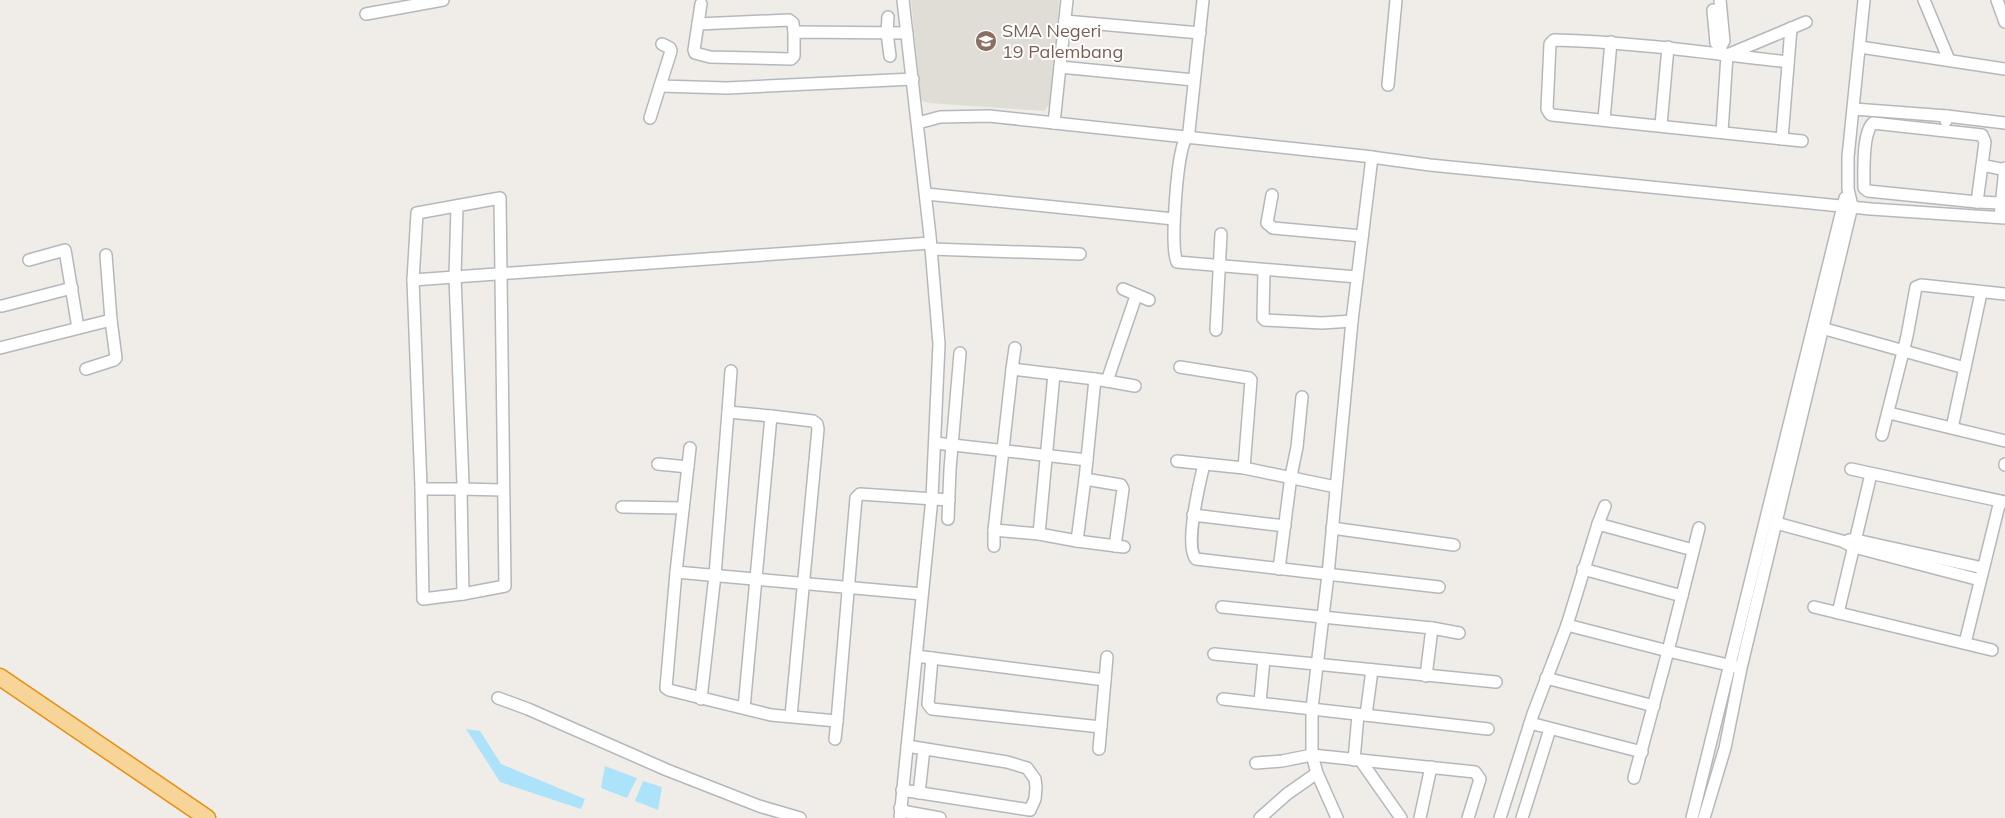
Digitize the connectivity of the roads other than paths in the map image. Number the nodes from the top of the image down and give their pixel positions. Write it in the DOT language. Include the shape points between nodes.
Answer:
graph roads {
  1 [pos="443,0"];
  2 [pos="903,0"];
  3 [pos="1067,0"];
  4 [pos="1203,0"];
  5 [pos="1396,0"];
  6 [pos="1712,0"];
  7 [pos="1720,0"];
  8 [pos="1864,0"];
  9 [pos="1924,0"];
  10 [pos="1996,0"];
  11 [pos="425,2"];
  12 [pos="701,4"];
  13 [pos="366,14"];
  14 [pos="888,17"];
  15 [pos="1065,21"];
  16 [pos="1806,22"];
  17 [pos="2005,22"];
  18 [pos="698,24"];
  19 [pos="1791,28"];
  20 [pos="794,32"];
  21 [pos="887,33"];
  22 [pos="907,33"];
  23 [pos="1200,33"];
  24 [pos="1611,42"];
  25 [pos="662,44"];
  26 [pos="1668,47"];
  27 [pos="1860,48"];
  28 [pos="1723,52"];
  29 [pos="890,56"];
  30 [pos="1949,60"];
  31 [pos="1788,62"];
  32 [pos="1060,67"];
  33 [pos="2005,69"];
  34 [pos="913,79"];
  35 [pos="1194,80"];
  36 [pos="1388,85"];
  37 [pos="660,86"];
  38 [pos="1854,109"];
  39 [pos="1947,116"];
  40 [pos="650,118"];
  41 [pos="1604,120"];
  42 [pos="918,123"];
  43 [pos="1054,123"];
  44 [pos="2005,124"];
  45 [pos="1661,126"];
  46 [pos="1945,131"];
  47 [pos="1722,132"];
  48 [pos="1186,138"];
  49 [pos="1782,139"];
  50 [pos="1802,141"];
  51 [pos="1848,156"];
  52 [pos="1372,157"];
  53 [pos="1864,158"];
  54 [pos="1982,165"];
  55 [pos="2005,169"];
  56 [pos="926,194"];
  57 [pos="1272,195"];
  58 [pos="1977,202"];
  59 [pos="2001,203"];
  60 [pos="457,206"];
  61 [pos="1847,206"];
  62 [pos="2003,218"];
  63 [pos="1174,219"];
  64 [pos="1221,234"];
  65 [pos="1362,236"];
  66 [pos="931,246"];
  67 [pos="1080,254"];
  68 [pos="106,255"];
  69 [pos="29,260"];
  70 [pos="1220,266"];
  71 [pos="1264,270"];
  72 [pos="500,274"];
  73 [pos="455,277"];
  74 [pos="1357,277"];
  75 [pos="413,280"];
  76 [pos="72,288"];
  77 [pos="1123,288"];
  78 [pos="1981,293"];
  79 [pos="2005,294"];
  80 [pos="1136,296"];
  81 [pos="1149,300"];
  82 [pos="2,306"];
  83 [pos="111,320"];
  84 [pos="1352,321"];
  85 [pos="78,328"];
  86 [pos="1818,328"];
  87 [pos="1216,330"];
  88 [pos="0,348"];
  89 [pos="1015,348"];
  90 [pos="1903,351"];
  91 [pos="960,353"];
  92 [pos="1180,368"];
  93 [pos="1965,368"];
  94 [pos="86,369"];
  95 [pos="1012,369"];
  96 [pos="731,371"];
  97 [pos="1054,374"];
  98 [pos="1101,380"];
  99 [pos="1135,386"];
  100 [pos="1302,397"];
  101 [pos="728,412"];
  102 [pos="1889,413"];
  103 [pos="771,416"];
  104 [pos="1952,428"];
  105 [pos="1882,435"];
  106 [pos="2005,442"];
  107 [pos="935,443"];
  108 [pos="954,445"];
  109 [pos="690,448"];
  110 [pos="1002,450"];
  111 [pos="1046,455"];
  112 [pos="1088,460"];
  113 [pos="1177,461"];
  114 [pos="658,464"];
  115 [pos="1204,464"];
  116 [pos="688,467"];
  117 [pos="934,468"];
  118 [pos="1244,468"];
  119 [pos="1851,469"];
  120 [pos="950,470"];
  121 [pos="1871,474"];
  122 [pos="1290,476"];
  123 [pos="1085,479"];
  124 [pos="1336,487"];
  125 [pos="422,488"];
  126 [pos="461,489"];
  127 [pos="503,490"];
  128 [pos="932,498"];
  129 [pos="949,500"];
  130 [pos="2002,502"];
  131 [pos="1605,506"];
  132 [pos="622,507"];
  133 [pos="683,508"];
  134 [pos="1193,515"];
  135 [pos="948,519"];
  136 [pos="1776,523"];
  137 [pos="1598,524"];
  138 [pos="1284,526"];
  139 [pos="1332,528"];
  140 [pos="1699,528"];
  141 [pos="994,530"];
  142 [pos="1039,534"];
  143 [pos="1077,541"];
  144 [pos="1855,544"];
  145 [pos="1454,545"];
  146 [pos="994,546"];
  147 [pos="1693,550"];
  148 [pos="1953,568"];
  149 [pos="1983,568"];
  150 [pos="1279,569"];
  151 [pos="1583,569"];
  152 [pos="676,572"];
  153 [pos="715,575"];
  154 [pos="1328,575"];
  155 [pos="756,579"];
  156 [pos="1980,580"];
  157 [pos="803,583"];
  158 [pos="848,587"];
  159 [pos="1439,587"];
  160 [pos="463,594"];
  161 [pos="922,594"];
  162 [pos="1682,596"];
  163 [pos="1222,607"];
  164 [pos="1814,607"];
  165 [pos="1838,613"];
  166 [pos="1323,617"];
  167 [pos="1567,625"];
  168 [pos="1432,628"];
  169 [pos="1459,633"];
  170 [pos="1965,643"];
  171 [pos="1992,650"];
  172 [pos="1668,651"];
  173 [pos="1214,654"];
  174 [pos="916,656"];
  175 [pos="932,658"];
  176 [pos="1107,658"];
  177 [pos="1264,660"];
  178 [pos="1317,665"];
  179 [pos="1736,667"];
  180 [pos="1372,670"];
  181 [pos="1426,676"];
  182 [pos="0,677"];
  183 [pos="1546,678"];
  184 [pos="1105,680"];
  185 [pos="1496,682"];
  186 [pos="498,698"];
  187 [pos="701,699"];
  188 [pos="1223,699"];
  189 [pos="1260,702"];
  190 [pos="1654,706"];
  191 [pos="744,708"];
  192 [pos="1312,708"];
  193 [pos="1362,715"];
  194 [pos="791,716"];
  195 [pos="837,721"];
  196 [pos="1530,723"];
  197 [pos="1101,727"];
  198 [pos="1488,729"];
  199 [pos="1550,729"];
  200 [pos="835,739"];
  201 [pos="1523,744"];
  202 [pos="907,746"];
  203 [pos="924,749"];
  204 [pos="1099,749"];
  205 [pos="1543,750"];
  206 [pos="1642,752"];
  207 [pos="1312,755"];
  208 [pos="1357,760"];
  209 [pos="1256,763"];
  210 [pos="1431,767"];
  211 [pos="1317,773"];
  212 [pos="1634,778"];
  213 [pos="902,790"];
  214 [pos="919,793"];
  215 [pos="900,813"];
  216 [pos="1334,817"];
  217 [pos="207,818"];
  218 [pos="800,818"];
  219 [pos="940,818"];
  220 [pos="1260,818"];
  221 [pos="1401,818"];
  222 [pos="1420,818"];
  223 [pos="1468,818"];
  224 [pos="1500,818"];
  225 [pos="1522,818"];
  226 [pos="1692,818"];
  227 [pos="1704,818"];
  1 -- 11 [label="street"];
  2 -- 22 [label="street"];
  3 -- 15 [label="street"];
  4 -- 23 [label="street"];
  5 -- 36 [label="street"];
  6 -- 28 [label="street" via="1716,43"];
  7 -- 28 [label="street"];
  8 -- 27 [label="street"];
  9 -- 30 [label="street"];
  10 -- 17 [label="street"];
  11 -- 13 [label="street"];
  12 -- 18 [label="street"];
  14 -- 21 [label="street"];
  15 -- 23 [label="street"];
  15 -- 32 [label="street"];
  16 -- 19 [label="street"];
  18 -- 20 [label="street" via="789,20 793,23"];
  18 -- 20 [label="street" via="694,52 710,57 791,59 794,56"];
  19 -- 28 [label="street"];
  19 -- 31 [label="street"];
  20 -- 21 [label="street"];
  21 -- 22 [label="street"];
  21 -- 29 [label="street"];
  22 -- 34 [label="street"];
  23 -- 35 [label="street"];
  24 -- 26 [label="street"];
  24 -- 41 [label="street"];
  24 -- 41 [label="street" via="1554,40 1550,44 1547,109 1550,114"];
  25 -- 37 [label="street" via="671,51"];
  26 -- 28 [label="street"];
  26 -- 45 [label="street"];
  27 -- 30 [label="street"];
  27 -- 38 [label="street"];
  28 -- 31 [label="street"];
  28 -- 47 [label="street"];
  30 -- 33 [label="street"];
  31 -- 49 [label="street"];
  32 -- 35 [label="street"];
  32 -- 43 [label="street"];
  34 -- 37 [label="street" via="727,88"];
  34 -- 42 [label="street"];
  35 -- 48 [label="street"];
  37 -- 40 [label="street"];
  38 -- 39 [label="street"];
  38 -- 51 [label="street"];
  39 -- 44 [label="street"];
  39 -- 46 [label="street"];
  41 -- 45 [label="street"];
  42 -- 43 [label="street" via="940,117 963,116"];
  42 -- 56 [label="street"];
  43 -- 48 [label="street"];
  45 -- 47 [label="street"];
  46 -- 53 [label="street" via="1873,123 1869,127"];
  46 -- 54 [label="street" via="1982,135 1985,142"];
  47 -- 49 [label="street"];
  48 -- 52 [label="street"];
  48 -- 63 [label="street"];
  49 -- 50 [label="street"];
  51 -- 53 [label="street"];
  51 -- 61 [label="street"];
  52 -- 61 [label="street"];
  52 -- 65 [label="street"];
  53 -- 58 [label="street" via="1864,188 1868,192"];
  54 -- 55 [label="street"];
  54 -- 58 [label="street"];
  55 -- 59 [label="street"];
  56 -- 63 [label="street"];
  56 -- 66 [label="street"];
  57 -- 65 [label="street" via="1268,223 1274,228"];
  58 -- 59 [label="street"];
  59 -- 62 [label="street"];
  60 -- 72 [label="street" via="500,198"];
  60 -- 73 [label="street"];
  60 -- 75 [label="street" via="417,213"];
  61 -- 62 [label="street"];
  61 -- 86 [label="street"];
  63 -- 70 [label="street" via="1177,262"];
  64 -- 70 [label="street"];
  65 -- 74 [label="street"];
  66 -- 67 [label="street"];
  66 -- 72 [label="street"];
  66 -- 107 [label="street" via="939,344"];
  68 -- 83 [label="street"];
  69 -- 76 [label="street" via="65,250"];
  70 -- 71 [label="street"];
  70 -- 87 [label="street"];
  71 -- 74 [label="street"];
  71 -- 84 [label="street" via="1264,320"];
  72 -- 73 [label="street"];
  72 -- 127 [label="street"];
  73 -- 75 [label="street"];
  73 -- 126 [label="street"];
  74 -- 84 [label="street"];
  75 -- 125 [label="street"];
  76 -- 82 [label="street"];
  76 -- 85 [label="street"];
  77 -- 80 [label="street"];
  78 -- 79 [label="street"];
  78 -- 90 [label="street" via="1918,285"];
  78 -- 93 [label="street"];
  80 -- 81 [label="street"];
  80 -- 98 [label="street"];
  83 -- 85 [label="street"];
  83 -- 94 [label="street" via="116,358"];
  84 -- 124 [label="street"];
  85 -- 88 [label="street"];
  86 -- 90 [label="street"];
  86 -- 136 [label="street"];
  86 -- 179 [label="street"];
  89 -- 95 [label="street"];
  90 -- 93 [label="street"];
  90 -- 102 [label="street"];
  91 -- 108 [label="street"];
  92 -- 118 [label="street" via="1251,380"];
  93 -- 104 [label="street"];
  95 -- 97 [label="street"];
  95 -- 110 [label="street"];
  96 -- 101 [label="street"];
  97 -- 98 [label="street"];
  97 -- 111 [label="street"];
  98 -- 99 [label="street"];
  98 -- 112 [label="street"];
  100 -- 122 [label="street" via="1297,447"];
  101 -- 103 [label="street"];
  101 -- 153 [label="street"];
  102 -- 104 [label="street"];
  102 -- 105 [label="street"];
  103 -- 155 [label="street"];
  103 -- 157 [label="street" via="813,421 818,429"];
  104 -- 106 [label="street"];
  107 -- 108 [label="street"];
  107 -- 117 [label="street"];
  108 -- 110 [label="street"];
  108 -- 120 [label="street"];
  109 -- 116 [label="street"];
  110 -- 111 [label="street"];
  110 -- 141 [label="street"];
  111 -- 112 [label="street"];
  111 -- 142 [label="street"];
  112 -- 123 [label="street"];
  113 -- 115 [label="street"];
  114 -- 116 [label="street"];
  115 -- 118 [label="street"];
  115 -- 134 [label="street"];
  116 -- 133 [label="street"];
  117 -- 120 [label="street"];
  117 -- 128 [label="street"];
  118 -- 122 [label="street"];
  119 -- 121 [label="street"];
  120 -- 129 [label="street"];
  121 -- 130 [label="street"];
  121 -- 144 [label="street"];
  122 -- 124 [label="street"];
  122 -- 138 [label="street"];
  123 -- 143 [label="street"];
  123 -- 143 [label="street" via="1121,485 1120,547"];
  124 -- 139 [label="street"];
  125 -- 126 [label="street"];
  125 -- 160 [label="street" via="423,599"];
  126 -- 127 [label="street"];
  126 -- 160 [label="street"];
  127 -- 160 [label="street" via="505,586"];
  128 -- 129 [label="street"];
  128 -- 158 [label="street" via="857,495"];
  128 -- 161 [label="street"];
  129 -- 135 [label="street"];
  130 -- 149 [label="street"];
  131 -- 137 [label="street"];
  132 -- 133 [label="street"];
  133 -- 152 [label="street"];
  134 -- 138 [label="street"];
  134 -- 150 [label="street" via="1192,554 1196,559"];
  136 -- 144 [label="street"];
  136 -- 179 [label="street"];
  137 -- 147 [label="street"];
  137 -- 151 [label="street"];
  138 -- 150 [label="street"];
  139 -- 145 [label="street"];
  139 -- 154 [label="street"];
  140 -- 147 [label="street"];
  141 -- 142 [label="street"];
  141 -- 146 [label="street"];
  142 -- 143 [label="street"];
  144 -- 148 [label="street"];
  144 -- 165 [label="street"];
  147 -- 162 [label="street"];
  148 -- 149 [label="street"];
  148 -- 156 [label="street"];
  149 -- 156 [label="street"];
  150 -- 154 [label="street"];
  151 -- 162 [label="street"];
  151 -- 167 [label="street"];
  152 -- 153 [label="street"];
  152 -- 187 [label="street" via="666,688"];
  153 -- 155 [label="street"];
  153 -- 187 [label="street"];
  154 -- 159 [label="street"];
  154 -- 166 [label="street"];
  155 -- 157 [label="street"];
  155 -- 191 [label="street"];
  156 -- 170 [label="street"];
  157 -- 158 [label="street"];
  157 -- 194 [label="street"];
  158 -- 161 [label="street"];
  158 -- 195 [label="street"];
  161 -- 174 [label="street"];
  162 -- 172 [label="street"];
  163 -- 166 [label="street"];
  164 -- 165 [label="street"];
  165 -- 170 [label="street"];
  166 -- 168 [label="street"];
  166 -- 178 [label="street"];
  167 -- 172 [label="street"];
  167 -- 183 [label="street"];
  168 -- 169 [label="street"];
  168 -- 181 [label="street"];
  170 -- 171 [label="street"];
  172 -- 179 [label="street"];
  172 -- 190 [label="street"];
  173 -- 177 [label="street"];
  174 -- 175 [label="street"];
  174 -- 202 [label="street"];
  175 -- 184 [label="street"];
  175 -- 197 [label="street" via="928,704 932,709"];
  176 -- 184 [label="street"];
  177 -- 178 [label="street"];
  177 -- 189 [label="street"];
  178 -- 180 [label="street"];
  178 -- 192 [label="street"];
  179 -- 226 [label="street"];
  179 -- 227 [label="street" via="1725,748"];
  180 -- 181 [label="street"];
  180 -- 193 [label="street"];
  181 -- 185 [label="street"];
  182 -- 217 [label="highway"];
  183 -- 190 [label="street"];
  183 -- 196 [label="street"];
  184 -- 197 [label="street"];
  186 -- 218 [label="street" via="668,770 759,806"];
  187 -- 191 [label="street"];
  188 -- 189 [label="street"];
  189 -- 192 [label="street"];
  190 -- 206 [label="street"];
  191 -- 194 [label="street"];
  192 -- 193 [label="street"];
  192 -- 207 [label="street"];
  193 -- 198 [label="street"];
  193 -- 208 [label="street"];
  194 -- 195 [label="street"];
  195 -- 200 [label="street"];
  196 -- 199 [label="street"];
  196 -- 201 [label="street"];
  197 -- 204 [label="street"];
  199 -- 205 [label="street"];
  199 -- 206 [label="street"];
  201 -- 205 [label="street"];
  201 -- 224 [label="street"];
  202 -- 203 [label="street"];
  202 -- 213 [label="street"];
  203 -- 214 [label="street"];
  203 -- 214 [label="street" via="1026,768 1035,779 1035,799 1030,810"];
  205 -- 225 [label="street"];
  206 -- 212 [label="street"];
  207 -- 208 [label="street"];
  207 -- 209 [label="street"];
  207 -- 211 [label="street"];
  208 -- 210 [label="street"];
  208 -- 221 [label="street"];
  210 -- 222 [label="street"];
  210 -- 223 [label="street" via="1478,775 1480,779"];
  211 -- 216 [label="street"];
  211 -- 220 [label="street"];
  213 -- 214 [label="street"];
  213 -- 215 [label="street"];
  215 -- 219 [label="street"];
}
